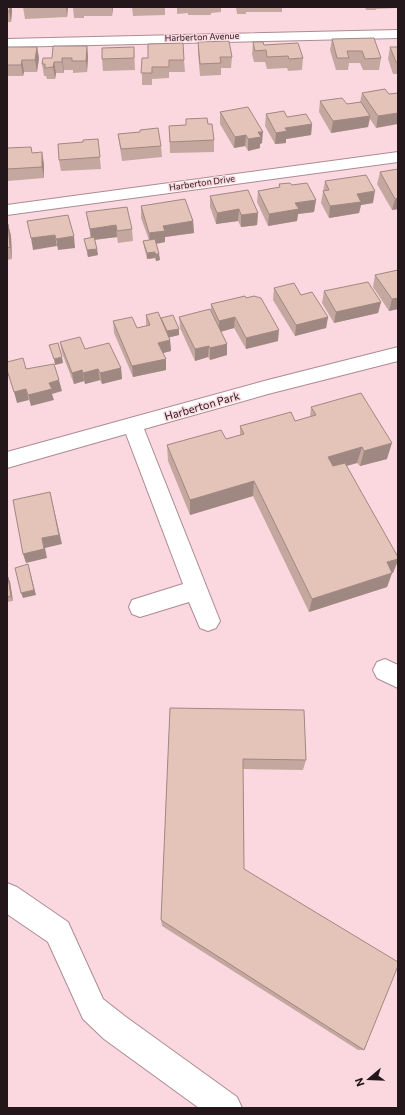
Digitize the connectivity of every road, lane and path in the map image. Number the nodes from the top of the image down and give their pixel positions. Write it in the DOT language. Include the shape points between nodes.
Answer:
graph roads {
  1 [pos="398,34"];
  2 [pos="7,43"];
  3 [pos="398,157"];
  4 [pos="7,210"];
  5 [pos="398,354"];
  6 [pos="132,426"];
  7 [pos="7,460"];
  8 [pos="197,590"];
  9 [pos="140,607"];
  10 [pos="208,621"];
  11 [pos="7,897"];
  12 [pos="226,1108"];
  1 -- 2 [label="street, Harberton Avenue"];
  3 -- 4 [label="street, Harberton Drive"];
  5 -- 6 [label="street, Harberton Park" via="268,387"];
  6 -- 7 [label="street, Harberton Park"];
  6 -- 8 [label="street"];
  8 -- 9 [label="street"];
  8 -- 10 [label="street"];
  11 -- 12 [label="street" via="58,932 93,1009 115,1028"];
}
